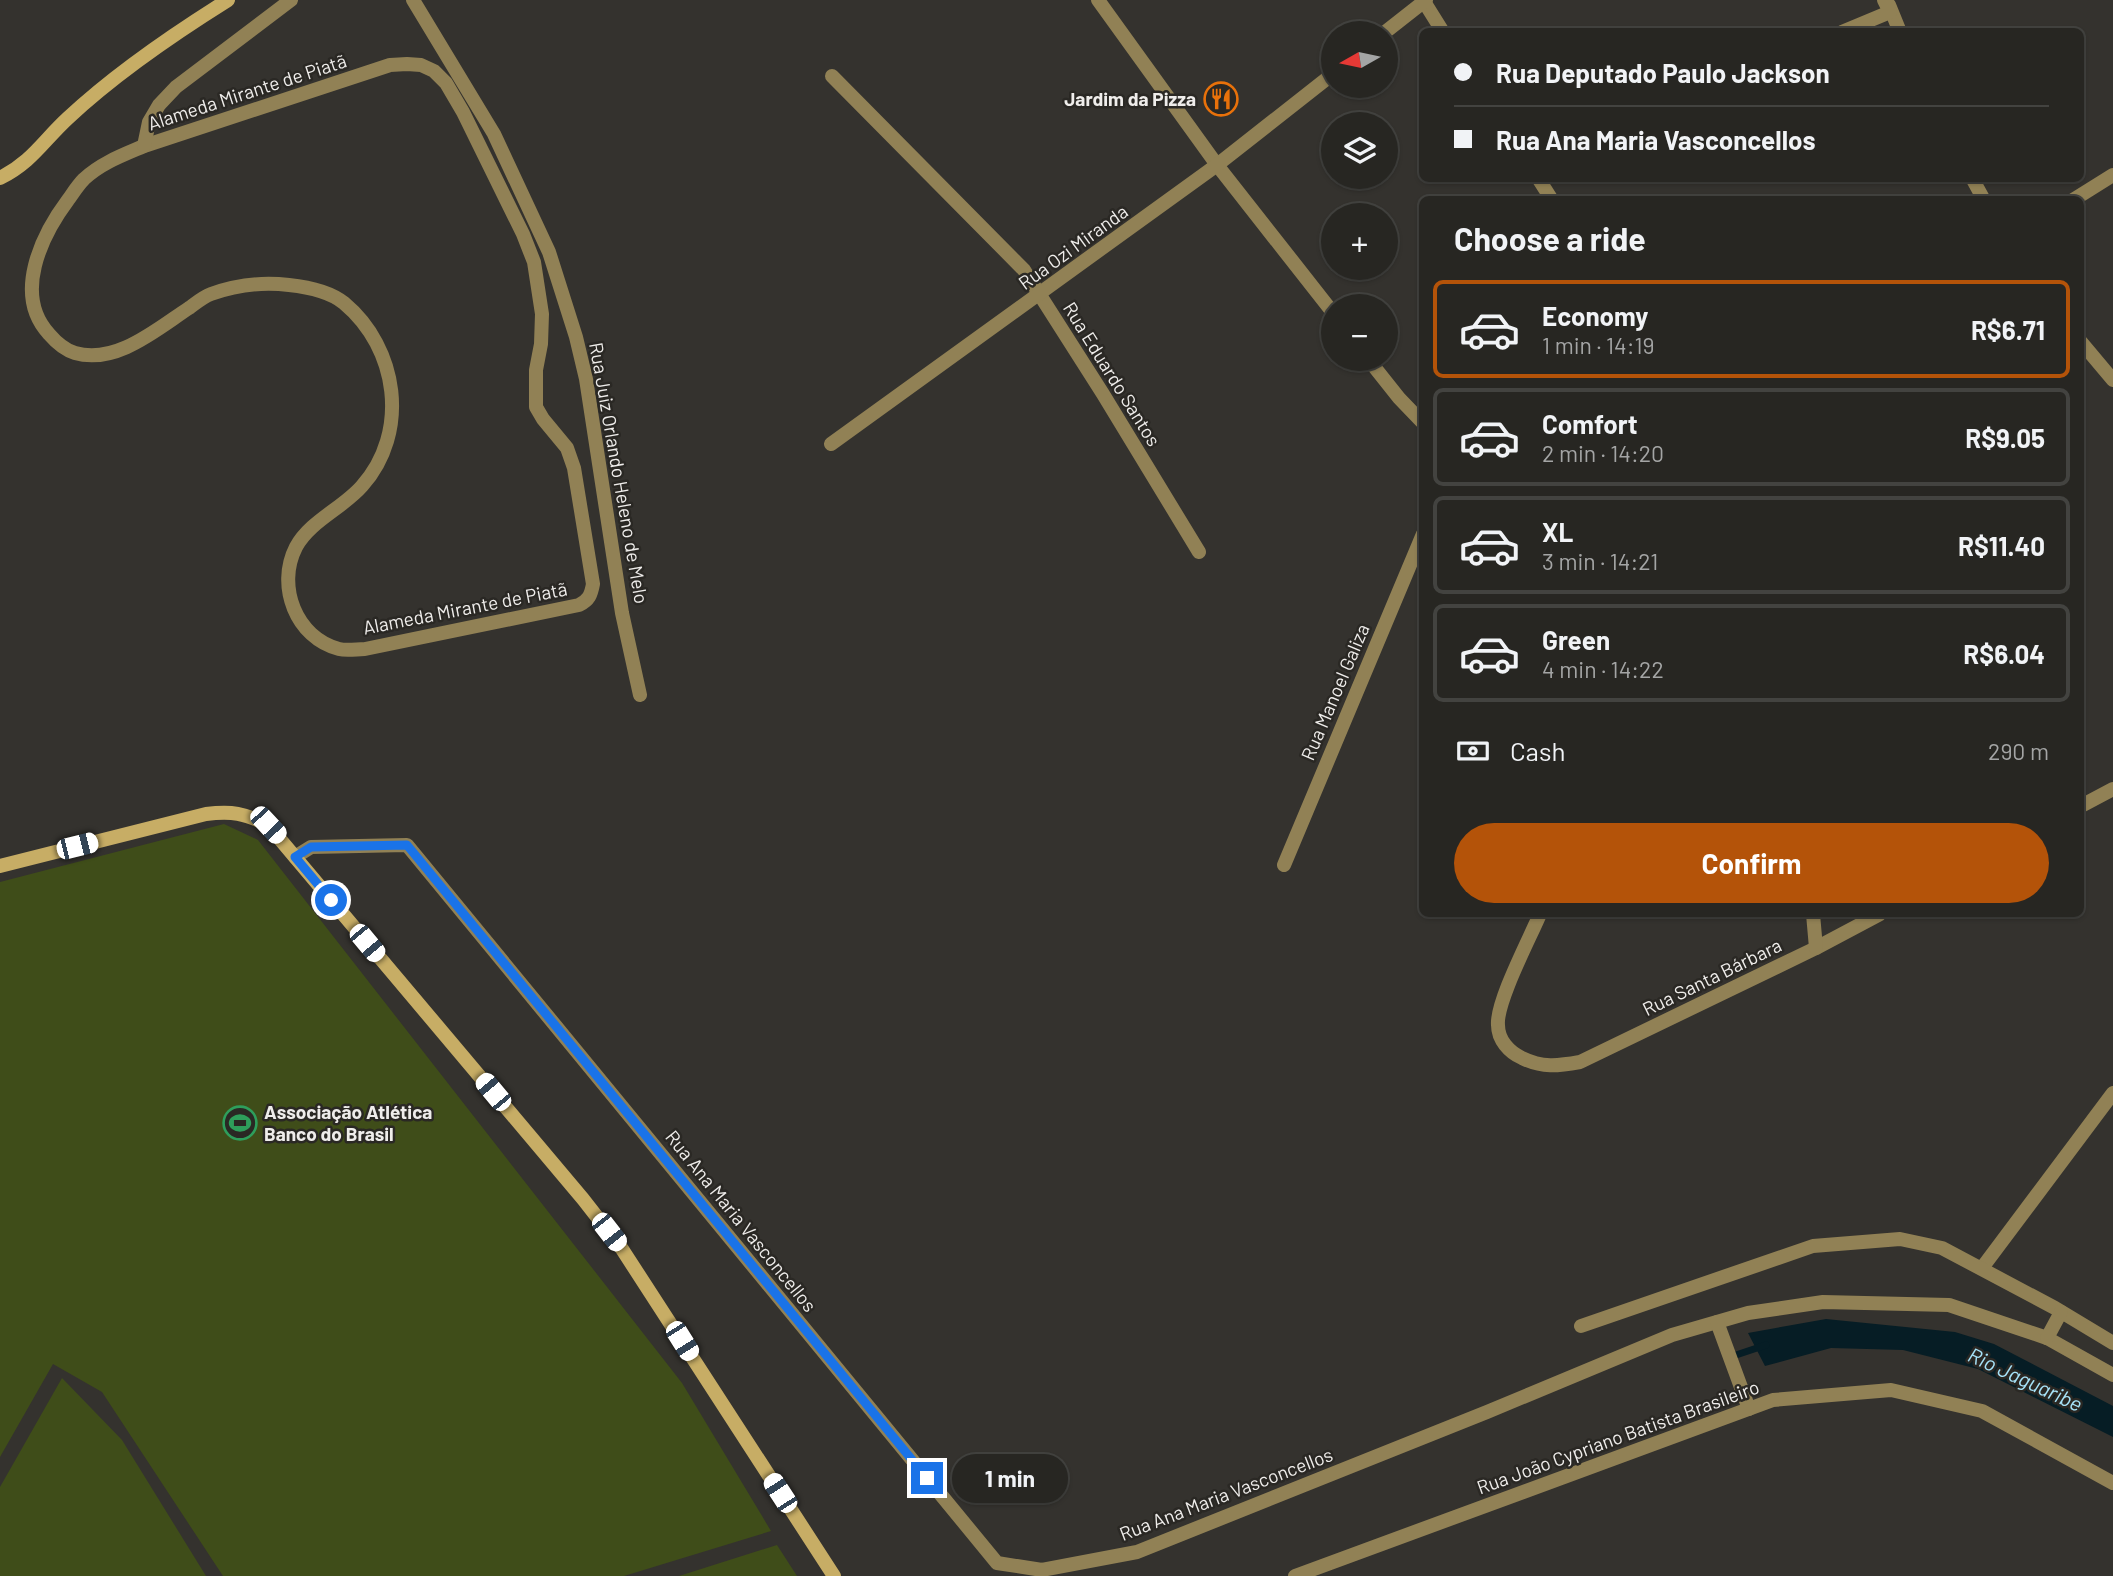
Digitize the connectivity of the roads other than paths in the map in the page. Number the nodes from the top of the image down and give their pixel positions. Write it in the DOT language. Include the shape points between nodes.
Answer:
graph roads {
  1 [pos="228,0"];
  2 [pos="291,0"];
  3 [pos="413,0"];
  4 [pos="1098,0"];
  5 [pos="1424,1"];
  6 [pos="1887,4"];
  7 [pos="1398,22"];
  8 [pos="1441,28"];
  9 [pos="1848,28"];
  10 [pos="1898,28"];
  11 [pos="832,76"];
  12 [pos="1321,83"];
  13 [pos="144,146"];
  14 [pos="1217,165"];
  15 [pos="2113,175"];
  16 [pos="0,178"];
  17 [pos="2079,196"];
  18 [pos="1041,295"];
  19 [pos="1321,297"];
  20 [pos="2084,346"];
  21 [pos="1378,371"];
  22 [pos="2113,380"];
  23 [pos="1419,419"];
  24 [pos="831,444"];
  25 [pos="1419,544"];
  26 [pos="1199,552"];
  27 [pos="640,695"];
  28 [pos="2113,789"];
  29 [pos="2084,804"];
  30 [pos="295,857"];
  31 [pos="1284,865"];
  32 [pos="0,866"];
  33 [pos="1540,917"];
  34 [pos="1813,917"];
  35 [pos="1874,917"];
  36 [pos="1816,948"];
  37 [pos="2113,1093"];
  38 [pos="1982,1268"];
  39 [pos="2061,1312"];
  40 [pos="1718,1324"];
  41 [pos="1581,1326"];
  42 [pos="2047,1338"];
  43 [pos="2113,1343"];
  44 [pos="2113,1375"];
  45 [pos="1747,1405"];
  46 [pos="2113,1483"];
  47 [pos="834,1576"];
  48 [pos="1295,1576"];
  1 -- 16 [label="main road" via="118,76 66,119 30,160"];
  2 -- 13 [label="street, Alameda Mirante de Piatã" via="176,87 149,121"];
  3 -- 27 [label="street, Rua Juiz Orlando Heleno de Melo" via="494,134 549,252 586,379 622,613"];
  4 -- 14 [label="street"];
  5 -- 7 [label="street"];
  5 -- 8 [label="street"];
  6 -- 9 [label="street"];
  6 -- 10 [label="street"];
  11 -- 18 [label="street, Rua Eduardo Santos" via="1006,250"];
  12 -- 14 [label="street, Rua Ozi Miranda"];
  13 -- 13 [label="street, Alameda Mirante de Piatã" via="111,160 84,179 55,218 39,252 32,279 33,304 41,326 55,341 74,352 118,351 209,294 274,283 310,287 342,301 365,324 383,356 392,392 392,428 381,460 362,486 311,528 296,547 289,568 287,588 303,626 320,642 341,650 365,649 586,601 593,584 574,468 567,448 537,407 542,314 534,262 446,83 421,65 390,65"];
  14 -- 18 [label="street, Rua Ozi Miranda"];
  14 -- 19 [label="street"];
  15 -- 17 [label="street"];
  18 -- 24 [label="street, Rua Ozi Miranda"];
  18 -- 26 [label="street, Rua Eduardo Santos"];
  20 -- 22 [label="street"];
  21 -- 23 [label="street"];
  25 -- 31 [label="street, Rua Manoel Galiza"];
  28 -- 29 [label="street"];
  30 -- 32 [label="main road" via="268,825 227,812"];
  30 -- 40 [label="street, Rua Ana Maria Vasconcellos" via="311,847 407,845 997,1563 1042,1570 1137,1552 1672,1335"];
  30 -- 47 [label="main road" via="622,1249"];
  33 -- 36 [label="street, Rua Santa Bárbara" via="1499,1010 1497,1027 1515,1055 1557,1067 1580,1062"];
  34 -- 36 [label="street"];
  35 -- 36 [label="street, Rua Santa Bárbara"];
  37 -- 38 [label="street"];
  38 -- 39 [label="street"];
  38 -- 41 [label="street" via="1942,1248 1900,1239 1813,1246"];
  39 -- 42 [label="street"];
  39 -- 43 [label="street"];
  40 -- 42 [label="street, Rua Ana Maria Vasconcellos" via="1748,1313 1823,1302 1949,1305"];
  40 -- 45 [label="street"];
  42 -- 44 [label="street, Rua Ana Maria Vasconcellos"];
  45 -- 46 [label="street, Rua João Cypriano Batista Brasileiro" via="1891,1390 1982,1411"];
  45 -- 48 [label="street, Rua João Cypriano Batista Brasileiro"];
}
